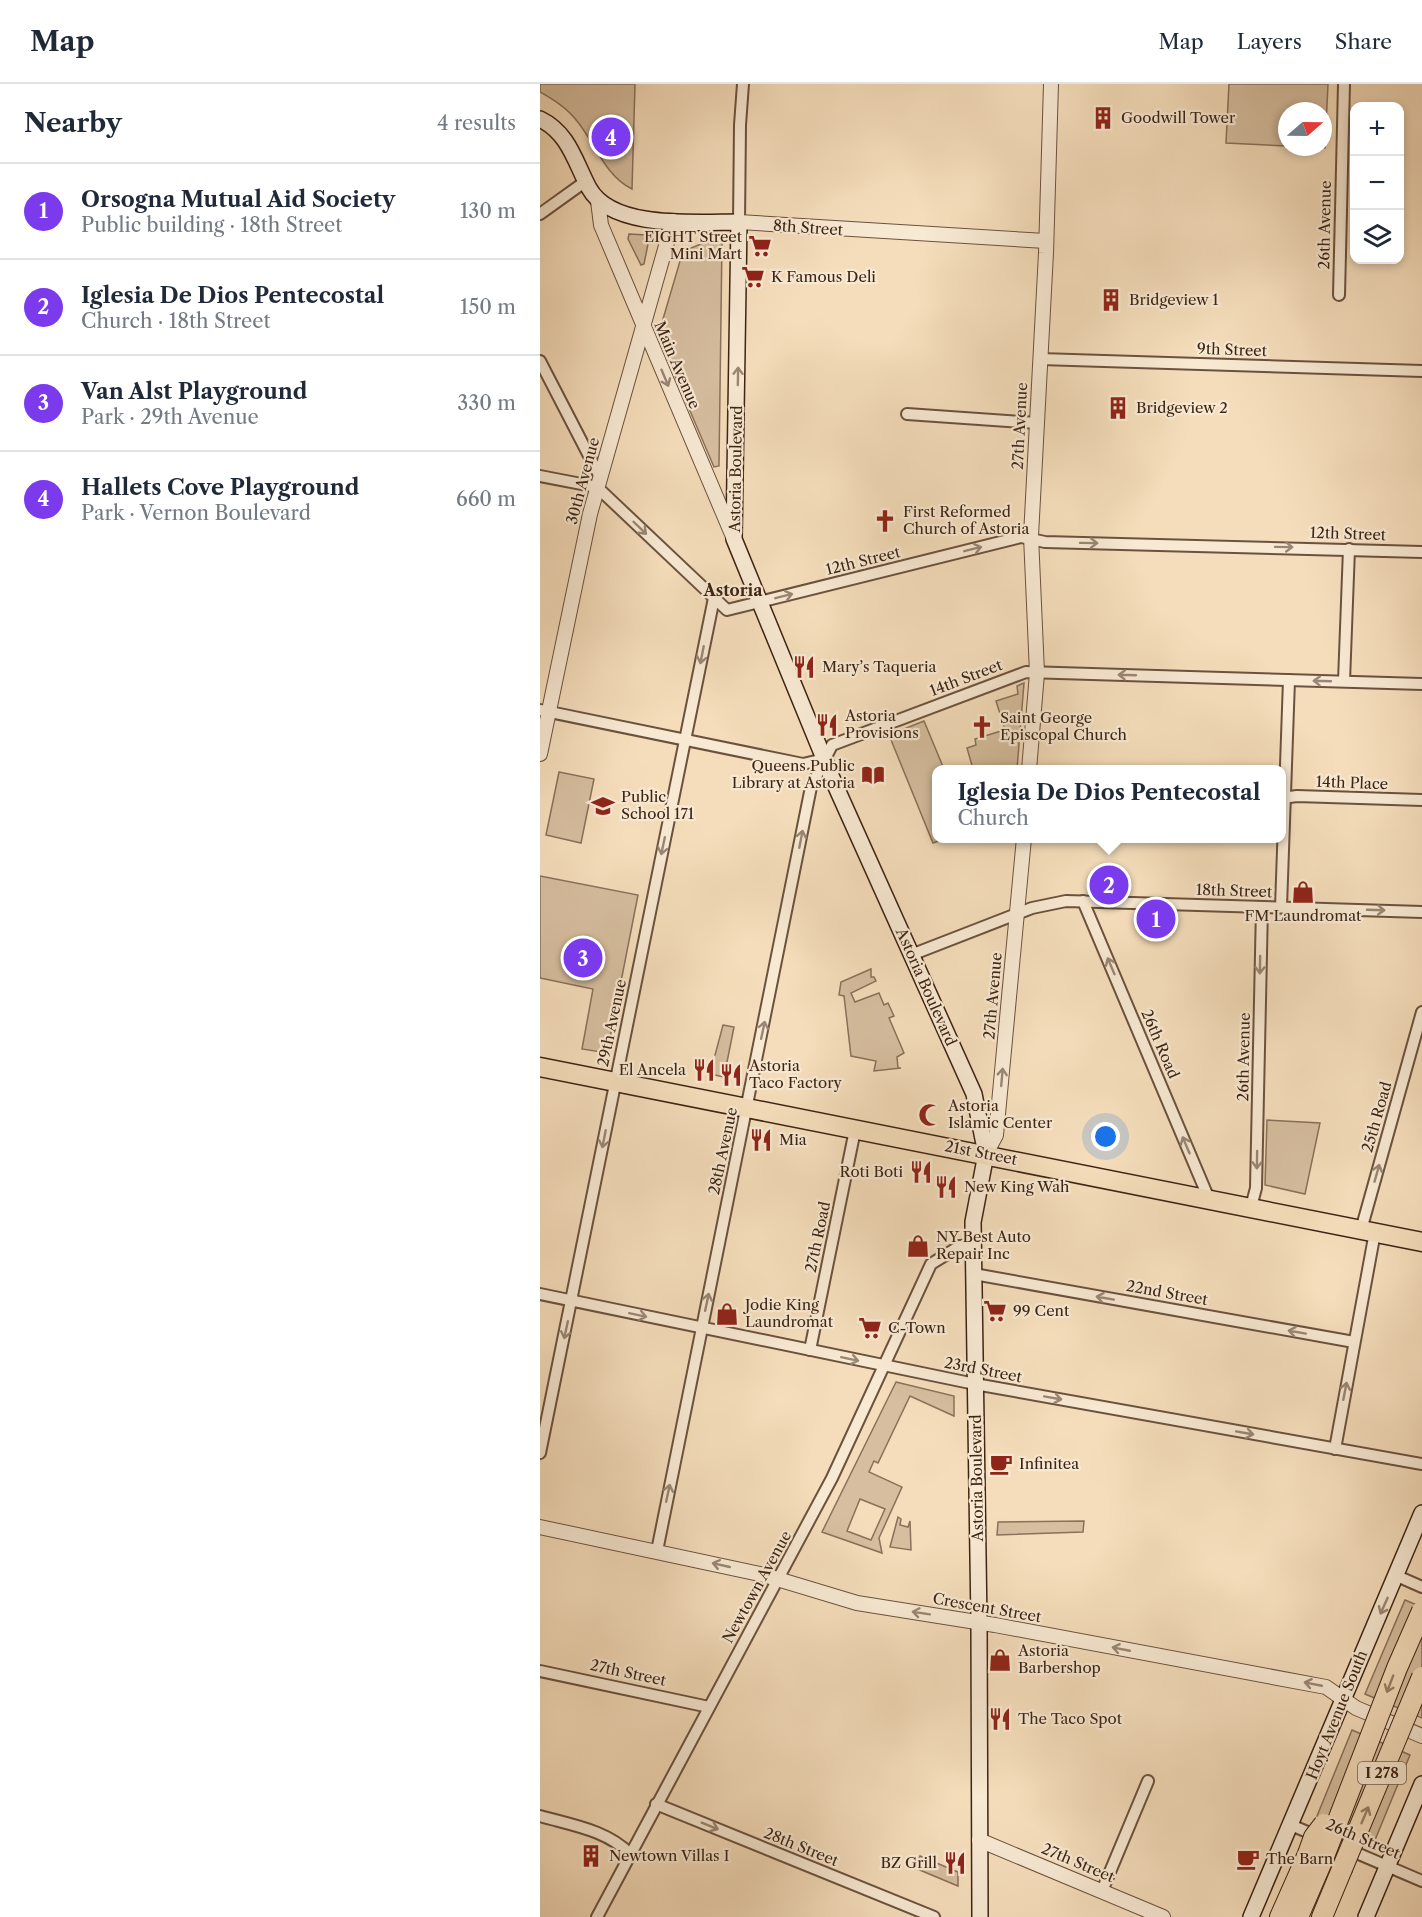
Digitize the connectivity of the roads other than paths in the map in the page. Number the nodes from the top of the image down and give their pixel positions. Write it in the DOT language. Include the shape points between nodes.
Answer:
graph roads {
  1 [pos="743,84"];
  2 [pos="1052,84"];
  3 [pos="1344,84"];
  4 [pos="540,119"];
  5 [pos="586,181"];
  6 [pos="598,201"];
  7 [pos="540,214"];
  8 [pos="673,221"];
  9 [pos="739,222"];
  10 [pos="1046,241"];
  11 [pos="1339,295"];
  12 [pos="642,325"];
  13 [pos="1040,359"];
  14 [pos="540,362"];
  15 [pos="1422,371"];
  16 [pos="907,414"];
  17 [pos="1037,423"];
  18 [pos="540,476"];
  19 [pos="599,482"];
  20 [pos="735,484"];
  21 [pos="712,490"];
  22 [pos="734,539"];
  23 [pos="1031,539"];
  24 [pos="1349,549"];
  25 [pos="1422,552"];
  26 [pos="714,598"];
  27 [pos="758,602"];
  28 [pos="1037,673"];
  29 [pos="1289,680"];
  30 [pos="1344,681"];
  31 [pos="1422,684"];
  32 [pos="544,710"];
  33 [pos="685,740"];
  34 [pos="540,754"];
  35 [pos="824,759"];
  36 [pos="1029,765"];
  37 [pos="1285,765"];
  38 [pos="1286,798"];
  39 [pos="1422,800"];
  40 [pos="1024,843"];
  41 [pos="1282,843"];
  42 [pos="1083,901"];
  43 [pos="1262,907"];
  44 [pos="1281,907"];
  45 [pos="1422,912"];
  46 [pos="1017,914"];
  47 [pos="911,955"];
  48 [pos="1422,1012"];
  49 [pos="540,1066"];
  50 [pos="615,1081"];
  51 [pos="747,1108"];
  52 [pos="855,1130"];
  53 [pos="986,1154"];
  54 [pos="1209,1199"];
  55 [pos="1251,1208"];
  56 [pos="1368,1231"];
  57 [pos="1422,1242"];
  58 [pos="974,1245"];
  59 [pos="974,1274"];
  60 [pos="540,1294"];
  61 [pos="573,1300"];
  62 [pos="702,1328"];
  63 [pos="1354,1342"];
  64 [pos="810,1350"];
  65 [pos="884,1366"];
  66 [pos="975,1384"];
  67 [pos="1335,1449"];
  68 [pos="540,1453"];
  69 [pos="1422,1464"];
  70 [pos="1422,1513"];
  71 [pos="540,1527"];
  72 [pos="657,1551"];
  73 [pos="1397,1576"];
  74 [pos="778,1579"];
  75 [pos="1422,1587"];
  76 [pos="1422,1611"];
  77 [pos="979,1623"];
  78 [pos="540,1671"];
  79 [pos="1422,1677"];
  80 [pos="1343,1698"];
  81 [pos="709,1707"];
  82 [pos="1422,1736"];
  83 [pos="1148,1781"];
  84 [pos="1352,1782"];
  85 [pos="1422,1784"];
  86 [pos="656,1804"];
  87 [pos="540,1816"];
  88 [pos="1291,1825"];
  89 [pos="979,1840"];
  90 [pos="630,1854"];
  91 [pos="1315,1856"];
  92 [pos="1387,1866"];
  93 [pos="1422,1881"];
  94 [pos="1102,1891"];
  95 [pos="597,1917"];
  96 [pos="934,1917"];
  97 [pos="980,1917"];
  98 [pos="1163,1917"];
  99 [pos="1251,1917"];
  100 [pos="1280,1917"];
  101 [pos="1287,1917"];
  102 [pos="1298,1917"];
  103 [pos="1322,1917"];
  104 [pos="1366,1917"];
  1 -- 9 [label="street, Astoria Boulevard"];
  2 -- 10 [label="street, 27th Avenue"];
  3 -- 11 [label="street, 26th Avenue"];
  4 -- 5 [label="main road" via="561,134"];
  5 -- 6 [label="main road"];
  5 -- 7 [label="street"];
  6 -- 8 [label="main road, 8th Street" via="618,214"];
  6 -- 12 [label="street, Main Avenue" via="601,225"];
  8 -- 9 [label="main road, 8th Street"];
  8 -- 12 [label="street, 30th Avenue"];
  9 -- 10 [label="street, 8th Street"];
  20 -- 9 [label="main road, Astoria Boulevard, one-way"];
  10 -- 13 [label="street, 27th Avenue"];
  12 -- 19 [label="street, 30th Avenue"];
  12 -- 21 [label="street, Main Avenue, one-way"];
  13 -- 15 [label="street, 9th Street"];
  13 -- 17 [label="street, 27th Avenue"];
  14 -- 19 [label="street"];
  16 -- 17 [label="street"];
  17 -- 23 [label="street, 27th Avenue"];
  18 -- 19 [label="street"];
  19 -- 26 [label="street, 12th Street, one-way"];
  19 -- 32 [label="street, 30th Avenue"];
  20 -- 21 [label="street"];
  20 -- 22 [label="main road, Astoria Boulevard"];
  21 -- 22 [label="street, Main Avenue"];
  22 -- 27 [label="main road, Astoria Boulevard"];
  23 -- 24 [label="street, 12th Street, one-way"];
  27 -- 23 [label="street, 12th Street, one-way" via="1021,537"];
  23 -- 28 [label="street, 27th Avenue"];
  24 -- 25 [label="street, 12th Street"];
  24 -- 30 [label="street"];
  26 -- 27 [label="street, 12th Street" via="727,610"];
  26 -- 33 [label="street, 29th Avenue, one-way"];
  27 -- 35 [label="main road, Astoria Boulevard"];
  29 -- 28 [label="street, 14th Street, one-way"];
  28 -- 35 [label="street, 14th Street" via="1023,673 832,745"];
  28 -- 36 [label="street, 27th Avenue"];
  30 -- 29 [label="street, 14th Street, one-way"];
  29 -- 37 [label="street"];
  30 -- 31 [label="street, 14th Street"];
  32 -- 33 [label="street"];
  32 -- 34 [label="street, 30th Avenue"];
  33 -- 35 [label="street" via="803,764"];
  33 -- 50 [label="street, 29th Avenue, one-way"];
  35 -- 47 [label="main road, Astoria Boulevard"];
  51 -- 35 [label="street, 28th Avenue, one-way" via="811,787"];
  38 -- 39 [label="street, 14th Place"];
  40 -- 46 [label="street, 27th Avenue"];
  41 -- 44 [label="street"];
  42 -- 43 [label="street, 18th Street"];
  42 -- 46 [label="street, 18th Street" via="1050,903"];
  54 -- 42 [label="street, 26th Road, one-way"];
  43 -- 44 [label="street, 18th Street"];
  43 -- 55 [label="street, 26th Avenue, one-way" via="1256,1188"];
  44 -- 45 [label="street, 18th Street, one-way"];
  46 -- 47 [label="street, 18th Street"];
  53 -- 46 [label="street, 27th Avenue, one-way" via="996,1135"];
  47 -- 53 [label="main road, Astoria Boulevard" via="974,1094"];
  56 -- 48 [label="street, 25th Road, one-way"];
  49 -- 50 [label="main road, 21st Street"];
  50 -- 51 [label="main road, 21st Street"];
  50 -- 61 [label="street, 29th Avenue, one-way"];
  51 -- 52 [label="main road, 21st Street"];
  62 -- 51 [label="street, 28th Avenue, one-way"];
  52 -- 53 [label="main road, 21st Street"];
  52 -- 64 [label="street, 27th Road"];
  53 -- 54 [label="main road, 21st Street"];
  53 -- 58 [label="main road, Astoria Boulevard" via="973,1222"];
  54 -- 55 [label="main road, 21st Street"];
  55 -- 56 [label="main road, 21st Street"];
  56 -- 57 [label="main road, 21st Street"];
  56 -- 63 [label="street, 25th Road"];
  58 -- 59 [label="main road, Astoria Boulevard"];
  58 -- 65 [label="street, Newtown Avenue" via="960,1246 931,1264"];
  63 -- 59 [label="street, 22nd Street, one-way"];
  59 -- 66 [label="main road, Astoria Boulevard"];
  60 -- 61 [label="street, 23rd Street"];
  61 -- 62 [label="street, 23rd Street, one-way"];
  61 -- 68 [label="street, 29th Avenue, one-way"];
  62 -- 64 [label="street, 23rd Street"];
  72 -- 62 [label="street, 28th Avenue, one-way"];
  67 -- 63 [label="street, 25th Road, one-way"];
  64 -- 65 [label="street, 23rd Street, one-way"];
  65 -- 66 [label="street, 23rd Street"];
  65 -- 74 [label="street, Newtown Avenue" via="832,1478"];
  66 -- 67 [label="street, 23rd Street, one-way"];
  66 -- 77 [label="main road, Astoria Boulevard"];
  67 -- 69 [label="street, 23rd Street"];
  70 -- 73 [label="main road, Hoyt Avenue South"];
  71 -- 72 [label="street, Crescent Street"];
  74 -- 72 [label="street, Crescent Street, one-way"];
  73 -- 75 [label="street"];
  73 -- 80 [label="main road, Hoyt Avenue South, one-way"];
  77 -- 74 [label="street, Crescent Street, one-way" via="856,1603"];
  74 -- 81 [label="street, Newtown Avenue"];
  76 -- 84 [label="highway, I 278, one-way, bridge"];
  80 -- 77 [label="street, Crescent Street, one-way" via="1326,1687"];
  77 -- 89 [label="main road, Astoria Boulevard"];
  78 -- 81 [label="street, 27th Street"];
  103 -- 79 [label="highway, I 278, one-way, bridge"];
  80 -- 82 [label="street, Crescent Street" via="1356,1708"];
  80 -- 88 [label="main road, Hoyt Avenue South"];
  81 -- 86 [label="street, Newtown Avenue"];
  83 -- 94 [label="street"];
  84 -- 91 [label="highway, I 278, bridge"];
  84 -- 91 [label="highway, bridge" via="1314,1837"];
  85 -- 92 [label="main road"];
  86 -- 90 [label="street, Newtown Avenue"];
  86 -- 96 [label="street, 28th Street, one-way"];
  87 -- 90 [label="street" via="601,1834"];
  88 -- 92 [label="street, 26th Street"];
  88 -- 99 [label="main road, Hoyt Avenue South"];
  89 -- 94 [label="street, 27th Street"];
  89 -- 97 [label="main road, Astoria Boulevard"];
  90 -- 95 [label="street, Newtown Avenue"];
  91 -- 100 [label="highway"];
  91 -- 101 [label="highway"];
  91 -- 102 [label="highway, I 278"];
  92 -- 93 [label="street, 26th Street"];
  92 -- 104 [label="main road"];
  94 -- 98 [label="street, 27th Street"];
}
